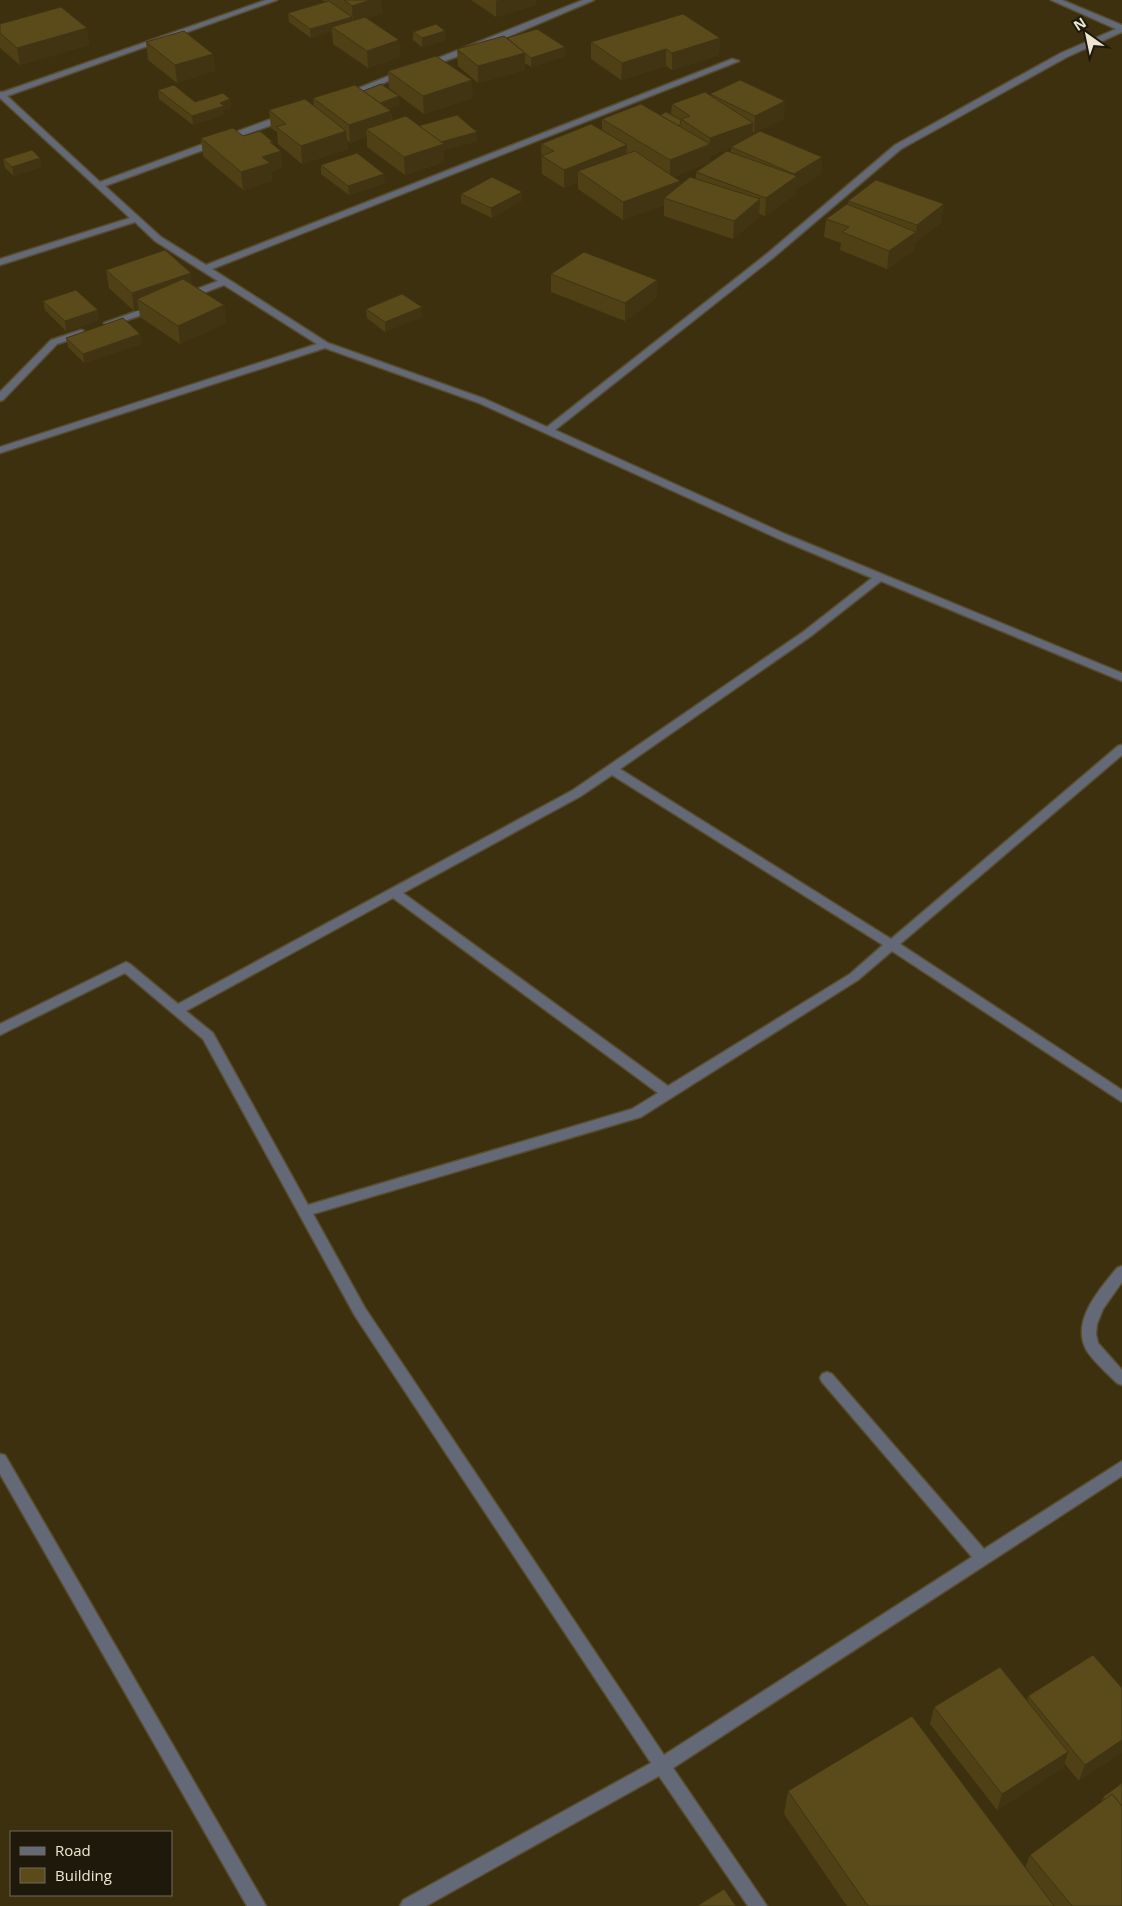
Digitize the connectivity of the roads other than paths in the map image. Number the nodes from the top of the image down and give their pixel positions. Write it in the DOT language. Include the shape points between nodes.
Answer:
graph roads {
  1 [pos="273,0"];
  2 [pos="590,0"];
  3 [pos="1055,0"];
  4 [pos="1122,29"];
  5 [pos="735,61"];
  6 [pos="418,68"];
  7 [pos="408,72"];
  8 [pos="0,95"];
  9 [pos="334,99"];
  10 [pos="296,113"];
  11 [pos="99,185"];
  12 [pos="136,219"];
  13 [pos="0,262"];
  14 [pos="204,269"];
  15 [pos="224,282"];
  16 [pos="178,299"];
  17 [pos="160,306"];
  18 [pos="324,345"];
  19 [pos="0,398"];
  20 [pos="548,431"];
  21 [pos="1,447"];
  22 [pos="880,577"];
  23 [pos="1122,677"];
  24 [pos="1122,749"];
  25 [pos="611,769"];
  26 [pos="394,893"];
  27 [pos="892,945"];
  28 [pos="177,1010"];
  29 [pos="0,1030"];
  30 [pos="668,1093"];
  31 [pos="1122,1097"];
  32 [pos="306,1211"];
  33 [pos="1122,1272"];
  34 [pos="827,1378"];
  35 [pos="1122,1379"];
  36 [pos="0,1460"];
  37 [pos="1122,1468"];
  38 [pos="982,1558"];
  39 [pos="662,1766"];
  40 [pos="257,1906"];
  41 [pos="409,1906"];
  42 [pos="758,1906"];
  1 -- 8 [label="street"];
  2 -- 6 [label="street"];
  3 -- 4 [label="street"];
  4 -- 20 [label="street" via="1064,54 898,147 771,255"];
  5 -- 14 [label="street"];
  7 -- 9 [label="street"];
  8 -- 11 [label="street"];
  10 -- 11 [label="street"];
  11 -- 12 [label="street"];
  12 -- 13 [label="street"];
  12 -- 14 [label="street" via="158,239"];
  14 -- 15 [label="street"];
  15 -- 16 [label="street"];
  15 -- 18 [label="street"];
  17 -- 19 [label="street" via="54,342"];
  18 -- 20 [label="street" via="482,400"];
  18 -- 21 [label="street"];
  20 -- 22 [label="street"];
  22 -- 23 [label="street"];
  22 -- 25 [label="street" via="807,634"];
  24 -- 27 [label="street"];
  25 -- 26 [label="street" via="576,793"];
  25 -- 27 [label="street"];
  26 -- 28 [label="street"];
  26 -- 30 [label="street"];
  27 -- 30 [label="street" via="854,977"];
  27 -- 31 [label="street"];
  28 -- 29 [label="street" via="126,967"];
  28 -- 32 [label="street" via="208,1036"];
  30 -- 32 [label="street" via="636,1113"];
  32 -- 39 [label="street" via="360,1312"];
  33 -- 35 [label="street" via="1102,1297 1090,1321 1091,1345"];
  34 -- 38 [label="street"];
  36 -- 40 [label="street"];
  37 -- 38 [label="street"];
  38 -- 39 [label="street"];
  39 -- 41 [label="street"];
  39 -- 42 [label="street"];
}
